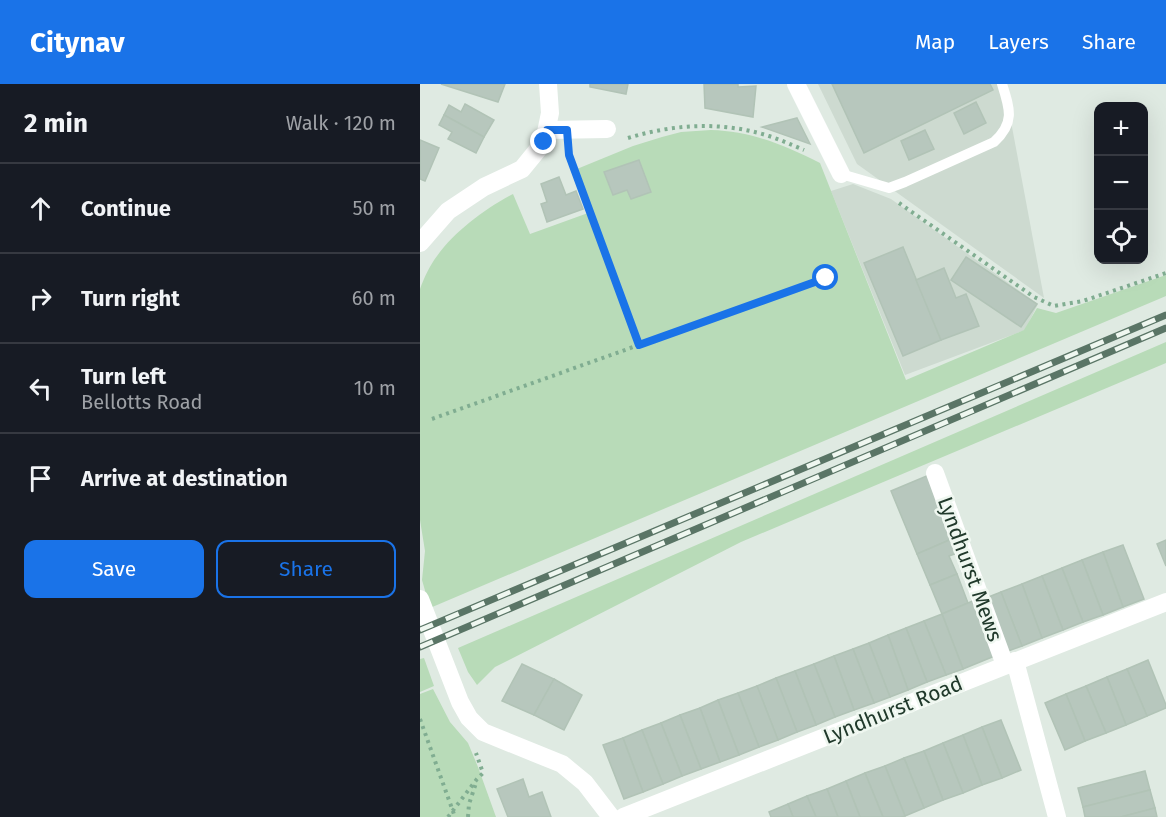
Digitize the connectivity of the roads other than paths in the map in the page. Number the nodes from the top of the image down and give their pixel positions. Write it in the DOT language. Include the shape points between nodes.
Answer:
graph roads {
  1 [pos="548,84"];
  2 [pos="796,84"];
  3 [pos="1002,84"];
  4 [pos="607,129"];
  5 [pos="547,130"];
  6 [pos="842,174"];
  7 [pos="420,243"];
  8 [pos="935,473"];
  9 [pos="420,599"];
  10 [pos="1164,603"];
  11 [pos="1010,663"];
  12 [pos="611,817"];
  13 [pos="623,817"];
  14 [pos="1057,817"];
  1 -- 5 [label="street"];
  2 -- 6 [label="street"];
  3 -- 6 [label="lane" via="1008,103 1008,124 993,142 889,188"];
  4 -- 5 [label="street"];
  5 -- 7 [label="street" via="544,142 522,169 484,187 448,211"];
  8 -- 11 [label="street, Lyndhurst Mews"];
  9 -- 12 [label="street" via="469,718 483,732 562,764 585,783"];
  10 -- 11 [label="street, Lyndhurst Road"];
  11 -- 13 [label="street, Lyndhurst Road"];
  11 -- 14 [label="street, Lyndhurst Mews"];
}
